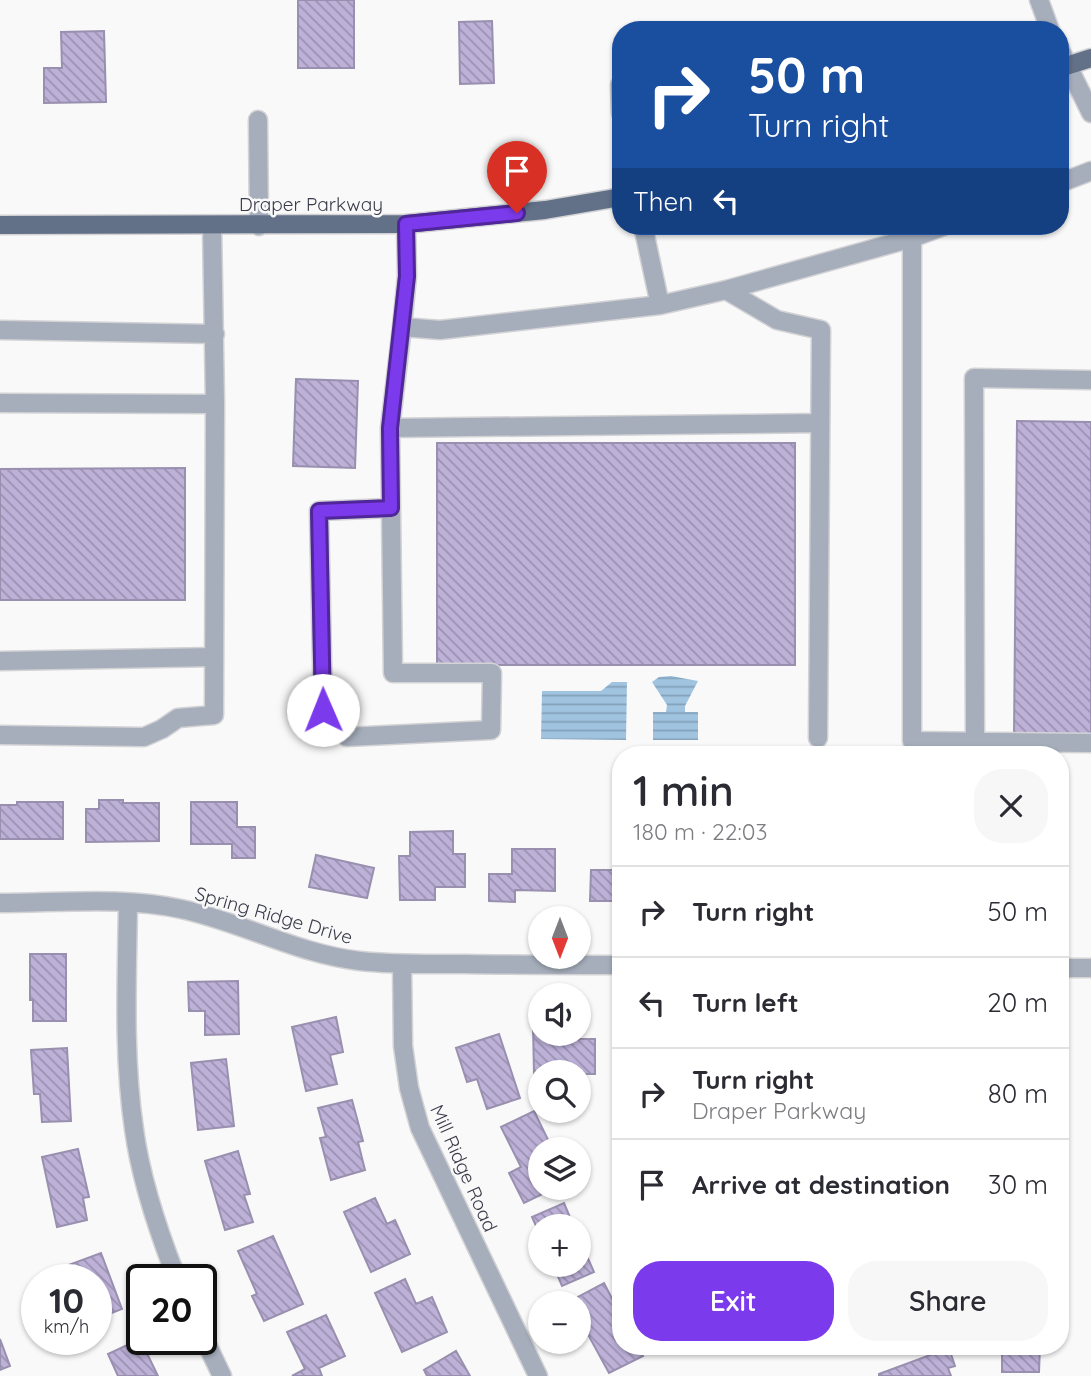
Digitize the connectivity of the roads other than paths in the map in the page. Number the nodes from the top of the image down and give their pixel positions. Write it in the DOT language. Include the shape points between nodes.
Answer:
graph roads {
  1 [pos="1039,0"];
  2 [pos="1047,21"];
  3 [pos="1091,58"];
  4 [pos="1069,60"];
  5 [pos="1069,72"];
  6 [pos="1091,113"];
  7 [pos="258,120"];
  8 [pos="1091,171"];
  9 [pos="1069,180"];
  10 [pos="612,199"];
  11 [pos="406,224"];
  12 [pos="0,225"];
  13 [pos="212,226"];
  14 [pos="260,226"];
  15 [pos="645,235"];
  16 [pos="920,235"];
  17 [pos="912,238"];
  18 [pos="726,290"];
  19 [pos="660,305"];
  20 [pos="402,327"];
  21 [pos="0,331"];
  22 [pos="215,334"];
  23 [pos="1091,380"];
  24 [pos="0,403"];
  25 [pos="215,404"];
  26 [pos="820,423"];
  27 [pos="390,428"];
  28 [pos="391,508"];
  29 [pos="214,657"];
  30 [pos="0,661"];
  31 [pos="0,735"];
  32 [pos="818,738"];
  33 [pos="975,741"];
  34 [pos="1091,743"];
  35 [pos="0,903"];
  36 [pos="128,903"];
  37 [pos="402,964"];
  38 [pos="612,965"];
  39 [pos="1069,968"];
  40 [pos="1091,968"];
  41 [pos="171,1264"];
  42 [pos="212,1355"];
  43 [pos="222,1376"];
  44 [pos="538,1376"];
  1 -- 2 [label="street"];
  3 -- 4 [label="main road"];
  5 -- 6 [label="street"];
  7 -- 14 [label="street"];
  8 -- 9 [label="street"];
  10 -- 11 [label="main road, Draper Parkway"];
  11 -- 14 [label="main road, Draper Parkway"];
  11 -- 20 [label="street"];
  12 -- 13 [label="main road, Draper Parkway"];
  13 -- 14 [label="main road, Draper Parkway"];
  13 -- 22 [label="street"];
  15 -- 19 [label="street"];
  16 -- 17 [label="street"];
  17 -- 18 [label="street"];
  17 -- 33 [label="street" via="912,741"];
  18 -- 19 [label="street"];
  18 -- 26 [label="street" via="778,320 821,330"];
  19 -- 20 [label="street" via="440,330"];
  20 -- 27 [label="street"];
  21 -- 22 [label="street"];
  22 -- 25 [label="street"];
  23 -- 33 [label="street" via="974,378"];
  24 -- 25 [label="street"];
  25 -- 29 [label="street"];
  26 -- 27 [label="street"];
  26 -- 32 [label="street"];
  27 -- 28 [label="street"];
  28 -- 28 [label="street" via="393,673 492,673 491,730 347,737 323,710 319,511"];
  29 -- 30 [label="street"];
  29 -- 31 [label="street" via="214,715 178,718 144,737"];
  33 -- 34 [label="street"];
  35 -- 36 [label="street, Spring Ridge Drive"];
  36 -- 37 [label="street, Spring Ridge Drive" via="179,908 314,952"];
  36 -- 41 [label="street" via="127,1024 134,1130 146,1187"];
  37 -- 38 [label="street, Spring Ridge Drive"];
  37 -- 44 [label="street, Mill Ridge Road" via="403,1046 420,1128"];
  39 -- 40 [label="street"];
  42 -- 43 [label="street"];
}
